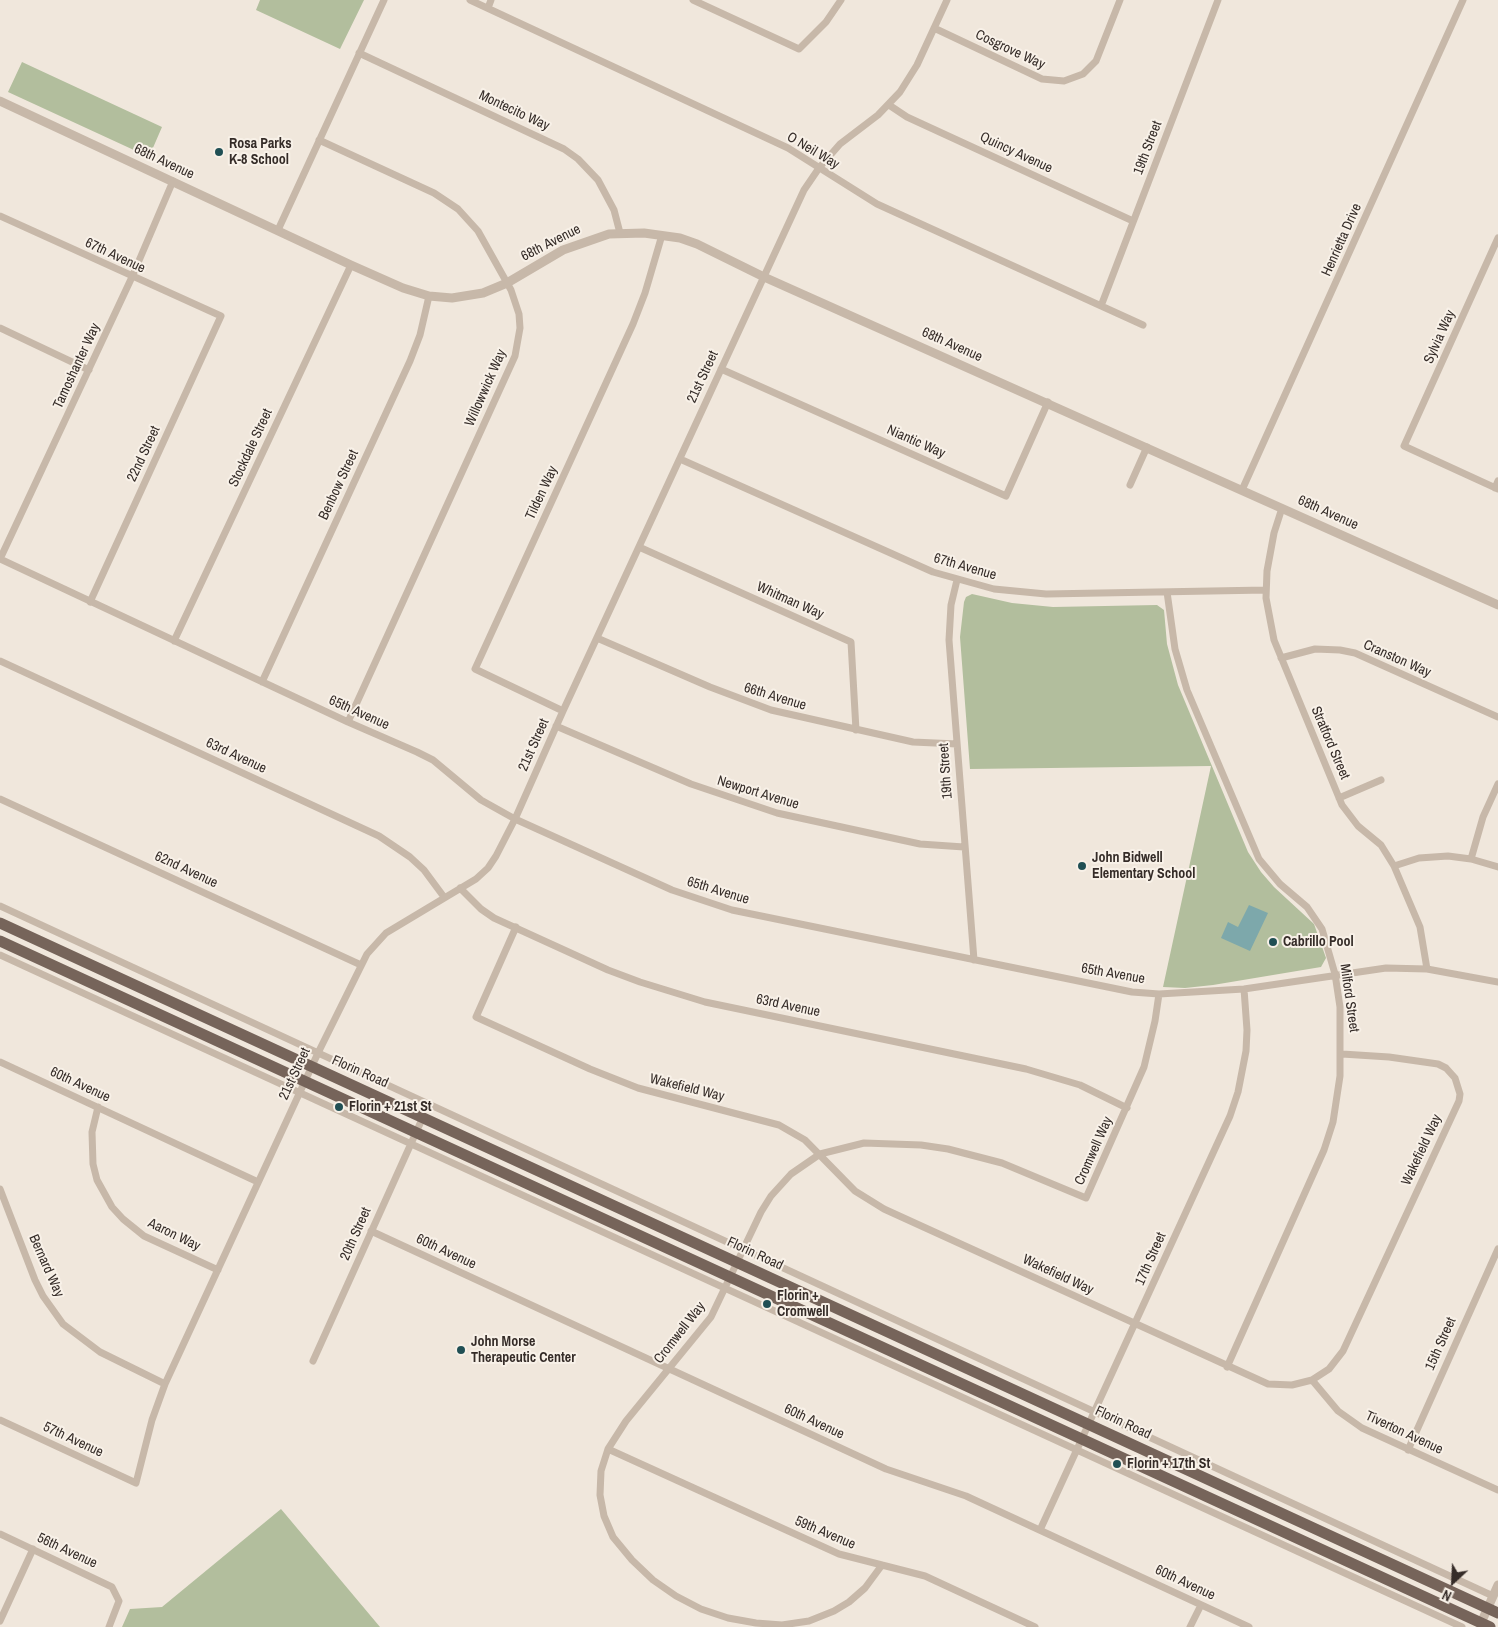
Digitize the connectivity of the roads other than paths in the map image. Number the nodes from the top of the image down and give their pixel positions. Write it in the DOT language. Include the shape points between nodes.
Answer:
graph roads {
  1 [pos="384,0"];
  2 [pos="470,0"];
  3 [pos="491,0"];
  4 [pos="693,0"];
  5 [pos="841,0"];
  6 [pos="947,0"];
  7 [pos="1120,0"];
  8 [pos="1218,0"];
  9 [pos="1463,0"];
  10 [pos="488,8"];
  11 [pos="934,28"];
  12 [pos="359,54"];
  13 [pos="0,101"];
  14 [pos="889,105"];
  15 [pos="319,140"];
  16 [pos="819,168"];
  17 [pos="173,181"];
  18 [pos="0,216"];
  19 [pos="1133,221"];
  20 [pos="278,230"];
  21 [pos="620,233"];
  22 [pos="662,235"];
  23 [pos="1498,238"];
  24 [pos="351,265"];
  25 [pos="132,277"];
  26 [pos="764,277"];
  27 [pos="507,283"];
  28 [pos="429,296"];
  29 [pos="1100,306"];
  30 [pos="221,316"];
  31 [pos="1143,325"];
  32 [pos="0,328"];
  33 [pos="721,369"];
  34 [pos="89,370"];
  35 [pos="1048,402"];
  36 [pos="1148,447"];
  37 [pos="680,459"];
  38 [pos="1130,485"];
  39 [pos="1497,486"];
  40 [pos="1242,490"];
  41 [pos="1282,508"];
  42 [pos="638,547"];
  43 [pos="0,559"];
  44 [pos="957,580"];
  45 [pos="1266,590"];
  46 [pos="1167,592"];
  47 [pos="90,602"];
  48 [pos="1498,605"];
  49 [pos="597,638"];
  50 [pos="174,641"];
  51 [pos="1281,658"];
  52 [pos="0,661"];
  53 [pos="262,682"];
  54 [pos="563,711"];
  55 [pos="1498,717"];
  56 [pos="348,722"];
  57 [pos="556,726"];
  58 [pos="856,730"];
  59 [pos="957,744"];
  60 [pos="1381,780"];
  61 [pos="1498,784"];
  62 [pos="1339,798"];
  63 [pos="0,799"];
  64 [pos="515,819"];
  65 [pos="964,847"];
  66 [pos="1471,859"];
  67 [pos="1394,866"];
  68 [pos="1498,867"];
  69 [pos="460,888"];
  70 [pos="444,898"];
  71 [pos="0,906"];
  72 [pos="0,923"];
  73 [pos="516,927"];
  74 [pos="0,941"];
  75 [pos="0,955"];
  76 [pos="974,960"];
  77 [pos="361,965"];
  78 [pos="1427,969"];
  79 [pos="1335,974"];
  80 [pos="1498,982"];
  81 [pos="1244,989"];
  82 [pos="1159,994"];
  83 [pos="318,1053"];
  84 [pos="1342,1054"];
  85 [pos="0,1062"];
  86 [pos="312,1067"];
  87 [pos="304,1082"];
  88 [pos="299,1093"];
  89 [pos="98,1108"];
  90 [pos="1127,1108"];
  91 [pos="423,1118"];
  92 [pos="413,1139"];
  93 [pos="820,1154"];
  94 [pos="258,1182"];
  95 [pos="0,1188"];
  96 [pos="371,1231"];
  97 [pos="744,1249"];
  98 [pos="1498,1249"];
  99 [pos="738,1262"];
  100 [pos="218,1270"];
  101 [pos="728,1284"];
  102 [pos="1135,1324"];
  103 [pos="313,1361"];
  104 [pos="1227,1367"];
  105 [pos="668,1369"];
  106 [pos="1312,1380"];
  107 [pos="166,1384"];
  108 [pos="1095,1410"];
  109 [pos="0,1420"];
  110 [pos="1089,1424"];
  111 [pos="1079,1445"];
  112 [pos="608,1449"];
  113 [pos="1408,1450"];
  114 [pos="136,1483"];
  115 [pos="1498,1490"];
  116 [pos="1040,1530"];
  117 [pos="0,1534"];
  118 [pos="33,1549"];
  119 [pos="882,1565"];
  120 [pos="1498,1585"];
  121 [pos="1493,1596"];
  122 [pos="1201,1605"];
  123 [pos="1493,1610"];
  124 [pos="0,1622"];
  125 [pos="1484,1626"];
  126 [pos="110,1627"];
  127 [pos="1036,1627"];
  128 [pos="1190,1627"];
  129 [pos="1249,1627"];
  130 [pos="1462,1627"];
  1 -- 12 [label="street"];
  2 -- 10 [label="street, O Neil Way"];
  3 -- 10 [label="street"];
  4 -- 5 [label="street" via="799,49 826,22"];
  6 -- 11 [label="street, 21st Street"];
  7 -- 11 [label="street, Cosgrove Way" via="1096,61 1083,74 1064,81 1042,79"];
  8 -- 19 [label="street, 19th Street"];
  9 -- 40 [label="street, Henrietta Drive"];
  10 -- 16 [label="street, O Neil Way" via="788,148"];
  11 -- 14 [label="street, 21st Street" via="908,81"];
  12 -- 15 [label="street"];
  12 -- 21 [label="street, Montecito Way" via="564,149 598,180 614,210"];
  13 -- 17 [label="street, 68th Avenue"];
  14 -- 16 [label="street, 21st Street" via="840,144"];
  14 -- 19 [label="street, Quincy Avenue" via="907,117"];
  15 -- 20 [label="street"];
  15 -- 27 [label="street, Willowwick Way" via="434,193 458,209 478,231"];
  16 -- 26 [label="street, 21st Street" via="804,190"];
  16 -- 29 [label="street, O Neil Way" via="877,204"];
  17 -- 20 [label="street, 68th Avenue"];
  17 -- 25 [label="street, Tamoshanter Way"];
  18 -- 25 [label="street, 67th Avenue"];
  19 -- 29 [label="street, 19th Street"];
  20 -- 24 [label="street, 68th Avenue"];
  21 -- 22 [label="street, 68th Avenue"];
  21 -- 27 [label="street, 68th Avenue" via="577,243"];
  22 -- 26 [label="street, 68th Avenue" via="697,244"];
  22 -- 54 [label="street, Tilden Way" via="633,324 475,669"];
  23 -- 39 [label="street, Sylvia Way" via="1404,446"];
  24 -- 28 [label="street, 68th Avenue"];
  24 -- 50 [label="street, Stockdale Street"];
  25 -- 30 [label="street, 67th Avenue"];
  25 -- 34 [label="street, Tamoshanter Way"];
  26 -- 33 [label="street, 21st Street"];
  26 -- 35 [label="street, 68th Avenue"];
  27 -- 28 [label="street, 68th Avenue" via="468,297"];
  27 -- 56 [label="street, Willowwick Way" via="519,314 515,356"];
  28 -- 53 [label="street, Benbow Street" via="410,361"];
  29 -- 31 [label="street, O Neil Way"];
  30 -- 47 [label="street, 22nd Street"];
  32 -- 34 [label="street"];
  33 -- 35 [label="street, Niantic Way" via="1006,496"];
  33 -- 37 [label="street, 21st Street"];
  34 -- 43 [label="street, Tamoshanter Way"];
  35 -- 36 [label="street, 68th Avenue"];
  36 -- 38 [label="street"];
  36 -- 40 [label="street, 68th Avenue"];
  37 -- 42 [label="street, 21st Street"];
  37 -- 44 [label="street, 67th Avenue"];
  40 -- 41 [label="street, 68th Avenue"];
  41 -- 45 [label="street, Stratford Street" via="1269,552"];
  41 -- 48 [label="street, 68th Avenue"];
  42 -- 49 [label="street, 21st Street"];
  42 -- 58 [label="street, Whitman Way" via="852,642"];
  43 -- 47 [label="street, 65th Avenue"];
  44 -- 46 [label="street, 67th Avenue" via="1037,594"];
  44 -- 59 [label="street, 19th Street" via="951,605 949,640"];
  45 -- 46 [label="street, 67th Avenue"];
  45 -- 51 [label="street, Stratford Street" via="1269,618"];
  46 -- 79 [label="street, Milford Street" via="1175,649 1187,690 1253,846 1269,872 1316,918"];
  47 -- 50 [label="street, 65th Avenue"];
  49 -- 54 [label="street, 21st Street"];
  49 -- 58 [label="street, 66th Avenue" via="736,698 798,718"];
  50 -- 53 [label="street, 65th Avenue"];
  51 -- 55 [label="street, Cranston Way" via="1315,649 1355,653"];
  51 -- 62 [label="street, Stratford Street"];
  52 -- 70 [label="street, 63rd Avenue" via="379,836 424,870"];
  53 -- 56 [label="street, 65th Avenue"];
  54 -- 57 [label="street, 21st Street"];
  56 -- 64 [label="street, 65th Avenue" via="433,760 481,800"];
  57 -- 64 [label="street, 21st Street"];
  57 -- 65 [label="street, Newport Avenue" via="691,784 770,811 920,844"];
  58 -- 59 [label="street, 66th Avenue" via="913,742"];
  59 -- 65 [label="street, 19th Street"];
  60 -- 62 [label="street"];
  61 -- 66 [label="street" via="1483,817"];
  62 -- 67 [label="street, Stratford Street" via="1350,816 1380,845"];
  63 -- 77 [label="street, 62nd Avenue"];
  64 -- 69 [label="street, 21st Street" via="488,868"];
  64 -- 76 [label="street, 65th Avenue" via="643,878 702,901 770,919"];
  65 -- 76 [label="street, 19th Street"];
  66 -- 67 [label="street" via="1433,856"];
  66 -- 68 [label="street"];
  67 -- 78 [label="street, Stratford Street" via="1420,927"];
  69 -- 70 [label="street, 21st Street"];
  69 -- 73 [label="street, 63rd Avenue" via="481,909"];
  70 -- 77 [label="street, 21st Street" via="386,932"];
  71 -- 83 [label="street, Florin Road"];
  72 -- 86 [label="main road, Florin Road"];
  73 -- 90 [label="street, 63rd Avenue" via="608,970 672,993 1026,1069 1080,1085"];
  73 -- 93 [label="street, Wakefield Way" via="476,1017 638,1088 779,1125"];
  74 -- 87 [label="main road"];
  75 -- 88 [label="street"];
  76 -- 82 [label="street, 65th Avenue" via="1132,992"];
  77 -- 83 [label="street, 21st Street"];
  78 -- 79 [label="street, 65th Avenue" via="1386,968"];
  78 -- 80 [label="street, 65th Avenue"];
  79 -- 81 [label="street, 65th Avenue"];
  79 -- 84 [label="street, Milford Street"];
  81 -- 82 [label="street, 65th Avenue"];
  81 -- 102 [label="street, 17th Street" via="1246,1051 1238,1092"];
  82 -- 90 [label="street, Cromwell Way" via="1144,1067"];
  83 -- 86 [label="street, 21st Street"];
  83 -- 97 [label="street, Florin Road"];
  84 -- 104 [label="street, Milford Street" via="1337,1099 1324,1150"];
  84 -- 106 [label="street, Wakefield Way" via="1438,1064 1455,1078 1460,1094 1343,1351 1328,1369"];
  85 -- 89 [label="street, 60th Avenue"];
  86 -- 87 [label="street, 21st Street"];
  86 -- 91 [label="main road, Florin Road"];
  87 -- 88 [label="street, 21st Street"];
  87 -- 92 [label="main road"];
  88 -- 92 [label="street"];
  88 -- 94 [label="street, 21st Street"];
  89 -- 94 [label="street, 60th Avenue"];
  89 -- 100 [label="street, Aaron Way" via="92,1132 93,1164 103,1193 112,1207 144,1236"];
  90 -- 93 [label="street, Cromwell Way" via="1086,1198 1002,1163 948,1149 864,1143"];
  91 -- 92 [label="street, 20th Street"];
  91 -- 99 [label="main road, Florin Road"];
  92 -- 96 [label="street, 20th Street"];
  92 -- 101 [label="main road"];
  93 -- 97 [label="street, Cromwell Way" via="791,1174 771,1196"];
  93 -- 102 [label="street, Wakefield Way" via="855,1191 884,1209"];
  94 -- 100 [label="street, 21st Street"];
  95 -- 107 [label="street, Bernard Way" via="35,1280 63,1324 100,1352"];
  96 -- 103 [label="street, 20th Street"];
  96 -- 105 [label="street, 60th Avenue"];
  97 -- 99 [label="street, Cromwell Way"];
  97 -- 108 [label="street, Florin Road"];
  98 -- 113 [label="street, 15th Street"];
  99 -- 101 [label="street, Cromwell Way"];
  99 -- 110 [label="main road, Florin Road"];
  100 -- 107 [label="street, 21st Street"];
  101 -- 105 [label="street, Cromwell Way" via="707,1323"];
  101 -- 111 [label="main road"];
  102 -- 104 [label="street, Wakefield Way"];
  102 -- 108 [label="street, 17th Street"];
  104 -- 106 [label="street, Wakefield Way" via="1268,1384 1292,1386"];
  105 -- 112 [label="street, Cromwell Way"];
  105 -- 116 [label="street, 60th Avenue" via="886,1469 966,1496"];
  106 -- 113 [label="street, Tiverton Avenue" via="1350,1420"];
  107 -- 114 [label="street, 21st Street" via="152,1420"];
  108 -- 110 [label="street, 17th Street"];
  108 -- 121 [label="street, Florin Road"];
  109 -- 114 [label="street, 57th Avenue"];
  110 -- 111 [label="street, 17th Street"];
  110 -- 123 [label="main road, Florin Road"];
  111 -- 116 [label="street, 17th Street"];
  111 -- 125 [label="main road"];
  111 -- 130 [label="street"];
  112 -- 119 [label="street, 59th Avenue" via="832,1551"];
  112 -- 119 [label="street, Cromwell Way" via="601,1471 600,1495 604,1516 614,1537 653,1580 701,1609 756,1623 782,1625 809,1621 834,1611 856,1596"];
  113 -- 115 [label="street, Tiverton Avenue"];
  116 -- 122 [label="street, 60th Avenue"];
  117 -- 118 [label="street, 56th Avenue"];
  118 -- 124 [label="street"];
  118 -- 126 [label="street, 56th Avenue" via="109,1585 118,1596 119,1607"];
  119 -- 127 [label="street, 59th Avenue" via="925,1576"];
  120 -- 121 [label="street"];
  121 -- 123 [label="street"];
  122 -- 128 [label="street"];
  122 -- 129 [label="street, 60th Avenue"];
  123 -- 125 [label="street"];
}
